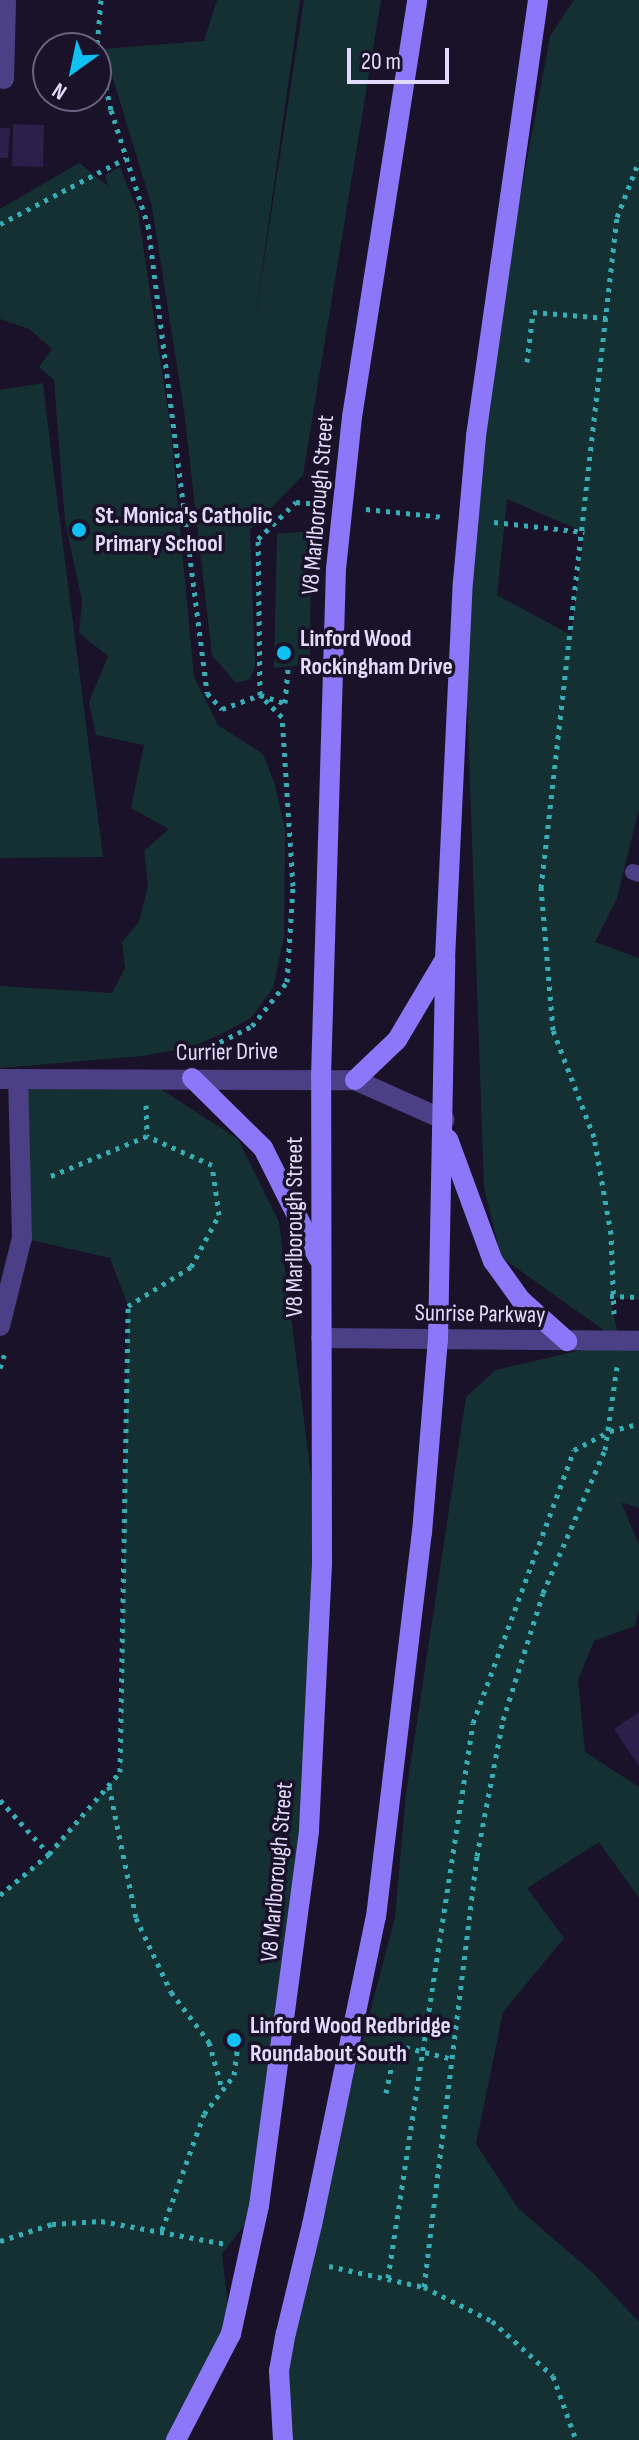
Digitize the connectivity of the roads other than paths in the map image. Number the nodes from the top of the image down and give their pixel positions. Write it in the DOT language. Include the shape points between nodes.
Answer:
graph roads {
  1 [pos="6,0"];
  2 [pos="417,0"];
  3 [pos="538,0"];
  4 [pos="4,79"];
  5 [pos="445,959"];
  6 [pos="321,1077"];
  7 [pos="192,1078"];
  8 [pos="9,1079"];
  9 [pos="355,1080"];
  10 [pos="445,1124"];
  11 [pos="320,1262"];
  12 [pos="0,1326"];
  13 [pos="321,1338"];
  14 [pos="438,1340"];
  15 [pos="567,1341"];
  16 [pos="629,1341"];
  17 [pos="176,2440"];
  18 [pos="283,2440"];
  1 -- 4 [label="street"];
  2 -- 6 [label="main road, V8 Marlborough Street, bridge" via="352,417 336,569"];
  3 -- 5 [label="main road, bridge" via="476,436 463,582"];
  5 -- 9 [label="main road" via="397,1040"];
  5 -- 10 [label="main road"];
  6 -- 7 [label="street, Currier Drive"];
  6 -- 9 [label="street, Currier Drive"];
  6 -- 11 [label="main road, V8 Marlborough Street"];
  7 -- 8 [label="street, Currier Drive"];
  7 -- 11 [label="main road" via="263,1148"];
  8 -- 12 [label="street" via="23,1188 22,1238"];
  9 -- 10 [label="street, Currier Drive"];
  10 -- 14 [label="main road"];
  10 -- 15 [label="main road" via="493,1261 521,1300"];
  11 -- 13 [label="main road, V8 Marlborough Street"];
  13 -- 14 [label="street, Sunrise Parkway"];
  13 -- 17 [label="main road, V8 Marlborough Street, bridge" via="322,1562 309,1830 259,2206 231,2334"];
  14 -- 15 [label="street, Sunrise Parkway"];
  14 -- 18 [label="main road, bridge" via="422,1533 376,1917 279,2371"];
  15 -- 16 [label="street, Sunrise Parkway"];
}
